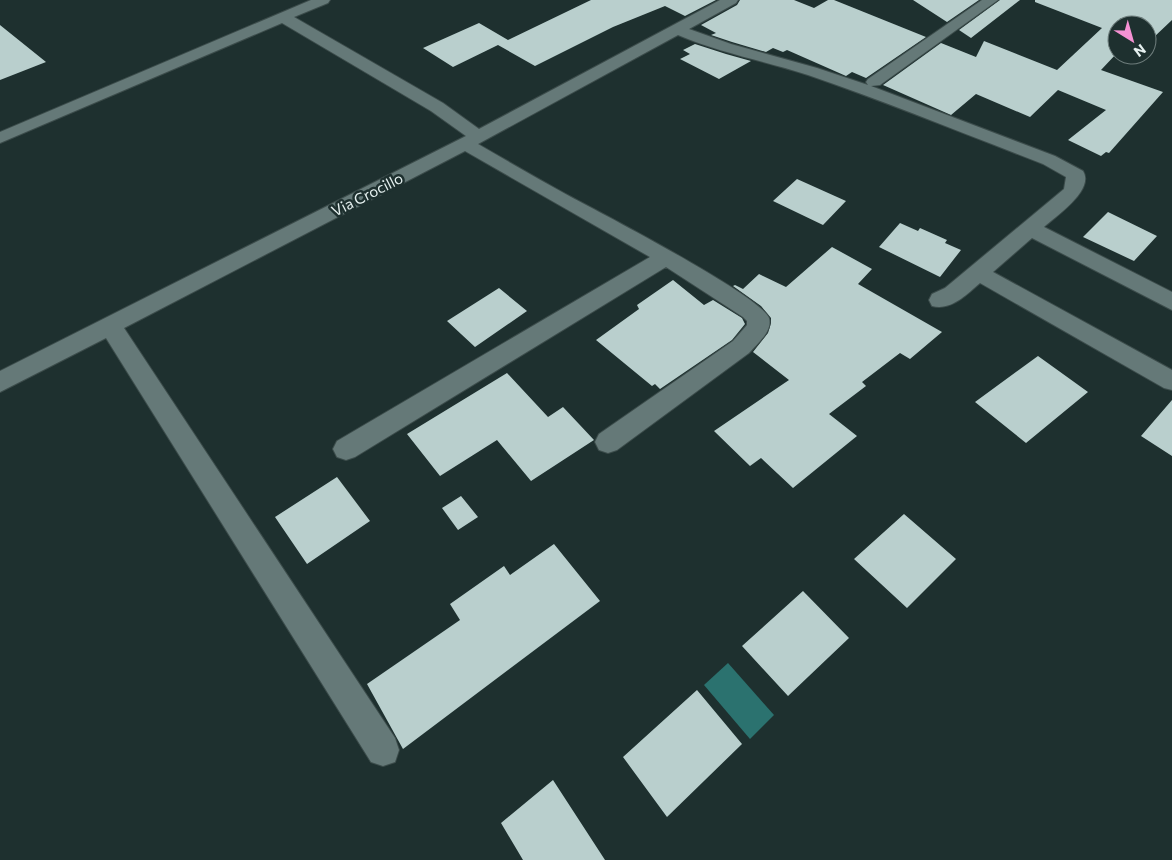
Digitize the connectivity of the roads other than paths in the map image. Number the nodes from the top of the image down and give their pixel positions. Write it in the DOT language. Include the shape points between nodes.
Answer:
graph roads {
  1 [pos="323,0"];
  2 [pos="732,0"];
  3 [pos="990,0"];
  4 [pos="283,17"];
  5 [pos="677,29"];
  6 [pos="874,82"];
  7 [pos="0,138"];
  8 [pos="471,141"];
  9 [pos="1031,229"];
  10 [pos="666,257"];
  11 [pos="978,273"];
  12 [pos="940,300"];
  13 [pos="1172,302"];
  14 [pos="110,325"];
  15 [pos="1172,381"];
  16 [pos="0,382"];
  17 [pos="608,442"];
  18 [pos="346,449"];
  19 [pos="383,750"];
  1 -- 4 [label="street"];
  2 -- 5 [label="street, Via Crocillo"];
  3 -- 6 [label="street"];
  4 -- 7 [label="street"];
  4 -- 8 [label="street" via="437,107"];
  5 -- 8 [label="street, Via Crocillo"];
  5 -- 9 [label="street" via="700,40 850,84 1065,167 1076,175 1072,192"];
  8 -- 10 [label="street" via="564,201"];
  8 -- 14 [label="street, Via Crocillo"];
  9 -- 11 [label="street"];
  9 -- 13 [label="street"];
  10 -- 17 [label="street" via="750,311 758,319 758,327 741,347"];
  10 -- 18 [label="street"];
  11 -- 12 [label="street" via="953,294"];
  11 -- 15 [label="street"];
  14 -- 16 [label="street, Via Crocillo"];
  14 -- 19 [label="street"];
}
